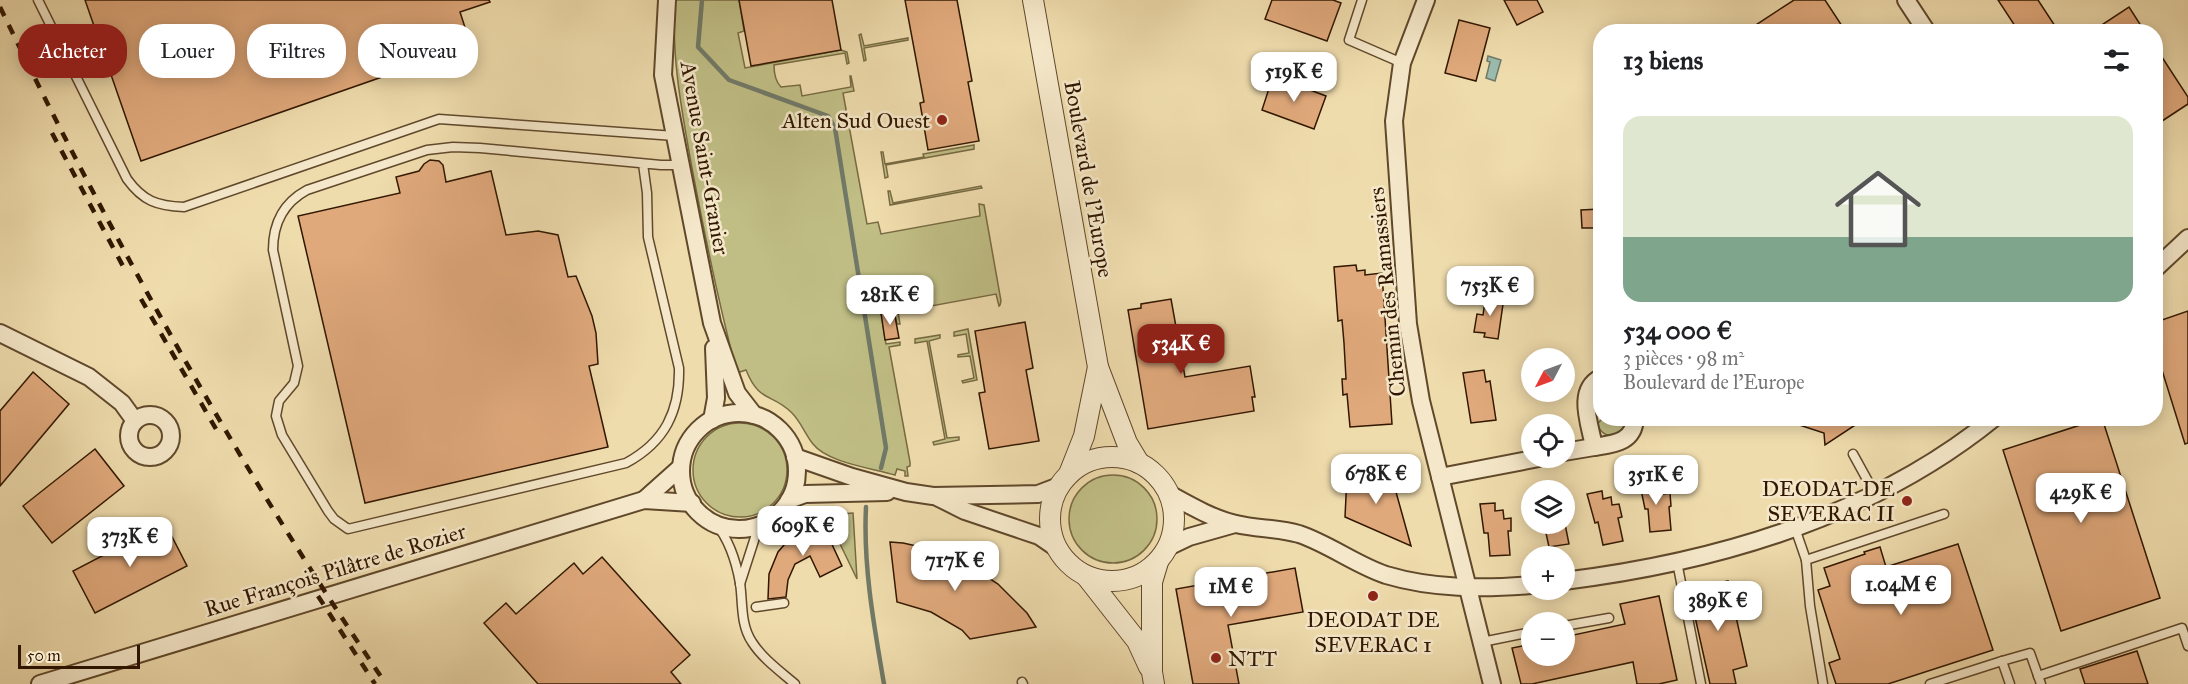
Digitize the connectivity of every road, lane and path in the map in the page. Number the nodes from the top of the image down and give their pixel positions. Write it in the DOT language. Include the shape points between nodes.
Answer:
graph roads {
  1 [pos="38,0"];
  2 [pos="667,0"];
  3 [pos="1034,0"];
  4 [pos="1362,0"];
  5 [pos="1426,0"];
  6 [pos="1906,0"];
  7 [pos="1922,24"];
  8 [pos="1402,63"];
  9 [pos="675,136"];
  10 [pos="644,164"];
  11 [pos="680,165"];
  12 [pos="2188,238"];
  13 [pos="2163,261"];
  14 [pos="712,323"];
  15 [pos="0,333"];
  16 [pos="1098,367"];
  17 [pos="1593,382"];
  18 [pos="754,415"];
  19 [pos="712,420"];
  20 [pos="135,421"];
  21 [pos="1635,426"];
  22 [pos="1983,426"];
  23 [pos="1594,447"];
  24 [pos="1575,450"];
  25 [pos="1853,454"];
  26 [pos="795,457"];
  27 [pos="1521,461"];
  28 [pos="1139,463"];
  29 [pos="681,467"];
  30 [pos="1440,477"];
  31 [pos="1064,481"];
  32 [pos="906,492"];
  33 [pos="1169,494"];
  34 [pos="1875,494"];
  35 [pos="933,496"];
  36 [pos="644,500"];
  37 [pos="789,500"];
  38 [pos="692,503"];
  39 [pos="1944,514"];
  40 [pos="716,524"];
  41 [pos="1235,524"];
  42 [pos="759,525"];
  43 [pos="1795,528"];
  44 [pos="1058,549"];
  45 [pos="1163,554"];
  46 [pos="1806,560"];
  47 [pos="1677,562"];
  48 [pos="1086,576"];
  49 [pos="1575,580"];
  50 [pos="740,584"];
  51 [pos="1521,585"];
  52 [pos="1469,587"];
  53 [pos="784,603"];
  54 [pos="756,607"];
  55 [pos="1609,618"];
  56 [pos="1575,624"];
  57 [pos="1521,635"];
  58 [pos="1482,642"];
  59 [pos="2188,646"];
  60 [pos="2002,661"];
  61 [pos="1153,678"];
  62 [pos="2040,680"];
  63 [pos="40,684"];
  64 [pos="795,684"];
  65 [pos="1492,684"];
  66 [pos="1701,684"];
  67 [pos="1823,684"];
  68 [pos="1930,684"];
  69 [pos="2010,684"];
  1 -- 9 [label="lane" via="127,179 136,191 156,204 184,207 439,119"];
  2 -- 9 [label="street, Avenue Saint-Granier" via="663,75"];
  3 -- 16 [label="street, Boulevard de l'Europe"];
  4 -- 8 [label="lane" via="1349,40"];
  5 -- 8 [label="street, Chemin des Ramassiers"];
  6 -- 7 [label="street"];
  8 -- 30 [label="street, Chemin des Ramassiers" via="1394,121 1408,324 1420,401"];
  9 -- 11 [label="street, Avenue Saint-Granier"];
  10 -- 10 [label="lane" via="480,148 427,150 307,190 286,206 276,222 273,250 298,366 294,383 279,401 276,416 328,511 342,525 348,529 626,463 656,438 675,409 680,384 648,237"];
  10 -- 11 [label="lane"];
  11 -- 14 [label="street, Avenue Saint-Granier"];
  12 -- 13 [label="street"];
  14 -- 18 [label="street, Avenue Saint-Granier" via="736,393"];
  14 -- 19 [label="street, Avenue Saint-Granier" via="716,398"];
  15 -- 20 [label="street" via="89,377 122,403"];
  16 -- 28 [label="street, Boulevard de l'Europe" via="1127,443"];
  16 -- 31 [label="street, Boulevard de l'Europe" via="1084,436"];
  17 -- 23 [label="street" via="1586,394"];
  18 -- 19 [label="street" via="729,414"];
  18 -- 26 [label="street" via="784,435"];
  19 -- 29 [label="street" via="693,436"];
  21 -- 23 [label="street" via="1627,439"];
  22 -- 34 [label="street"];
  23 -- 24 [label="street"];
  25 -- 34 [label="lane"];
  26 -- 32 [label="street"];
  26 -- 37 [label="street" via="796,478"];
  27 -- 30 [label="street"];
  28 -- 31 [label="street" via="1101,458 1083,464"];
  28 -- 33 [label="street, Boulevard de l'Europe" via="1161,481"];
  29 -- 36 [label="street, Rue François Pilâtre de Rozier"];
  29 -- 38 [label="street" via="684,488"];
  30 -- 52 [label="street, Chemin des Ramassiers"];
  31 -- 35 [label="street" via="1038,494"];
  31 -- 44 [label="street, Boulevard de l'Europe" via="1052,503 1050,522"];
  32 -- 35 [label="street"];
  32 -- 37 [label="street" via="805,494"];
  33 -- 41 [label="street"];
  33 -- 45 [label="street, Boulevard de l'Europe" via="1174,515 1172,537"];
  34 -- 43 [label="street"];
  35 -- 44 [label="street" via="1039,536"];
  36 -- 38 [label="street, Rue François Pilâtre de Rozier"];
  36 -- 63 [label="street, Rue François Pilâtre de Rozier"];
  37 -- 42 [label="street" via="775,516"];
  38 -- 40 [label="street"];
  39 -- 46 [label="lane"];
  40 -- 42 [label="street" via="738,528"];
  40 -- 50 [label="lane" via="732,548"];
  41 -- 45 [label="street" via="1189,537"];
  41 -- 52 [label="street" via="1298,534 1385,574"];
  42 -- 50 [label="lane"];
  43 -- 46 [label="lane"];
  43 -- 47 [label="street"];
  44 -- 48 [label="street, Boulevard de l'Europe" via="1070,565"];
  45 -- 48 [label="street" via="1137,577 1105,581"];
  45 -- 61 [label="street, Boulevard de l'Europe" via="1152,582"];
  46 -- 67 [label="lane"];
  47 -- 49 [label="street"];
  47 -- 66 [label="lane"];
  48 -- 61 [label="street, Boulevard de l'Europe" via="1137,641"];
  50 -- 64 [label="lane" via="752,642"];
  51 -- 52 [label="street"];
  52 -- 58 [label="street, Chemin des Ramassiers"];
  53 -- 54 [label="lane"];
  55 -- 56 [label="lane"];
  57 -- 58 [label="lane"];
  58 -- 65 [label="street, Chemin des Ramassiers"];
  59 -- 62 [label="lane" via="2182,628"];
  60 -- 62 [label="lane" via="2030,652"];
  60 -- 68 [label="lane"];
  60 -- 69 [label="lane"];
}
